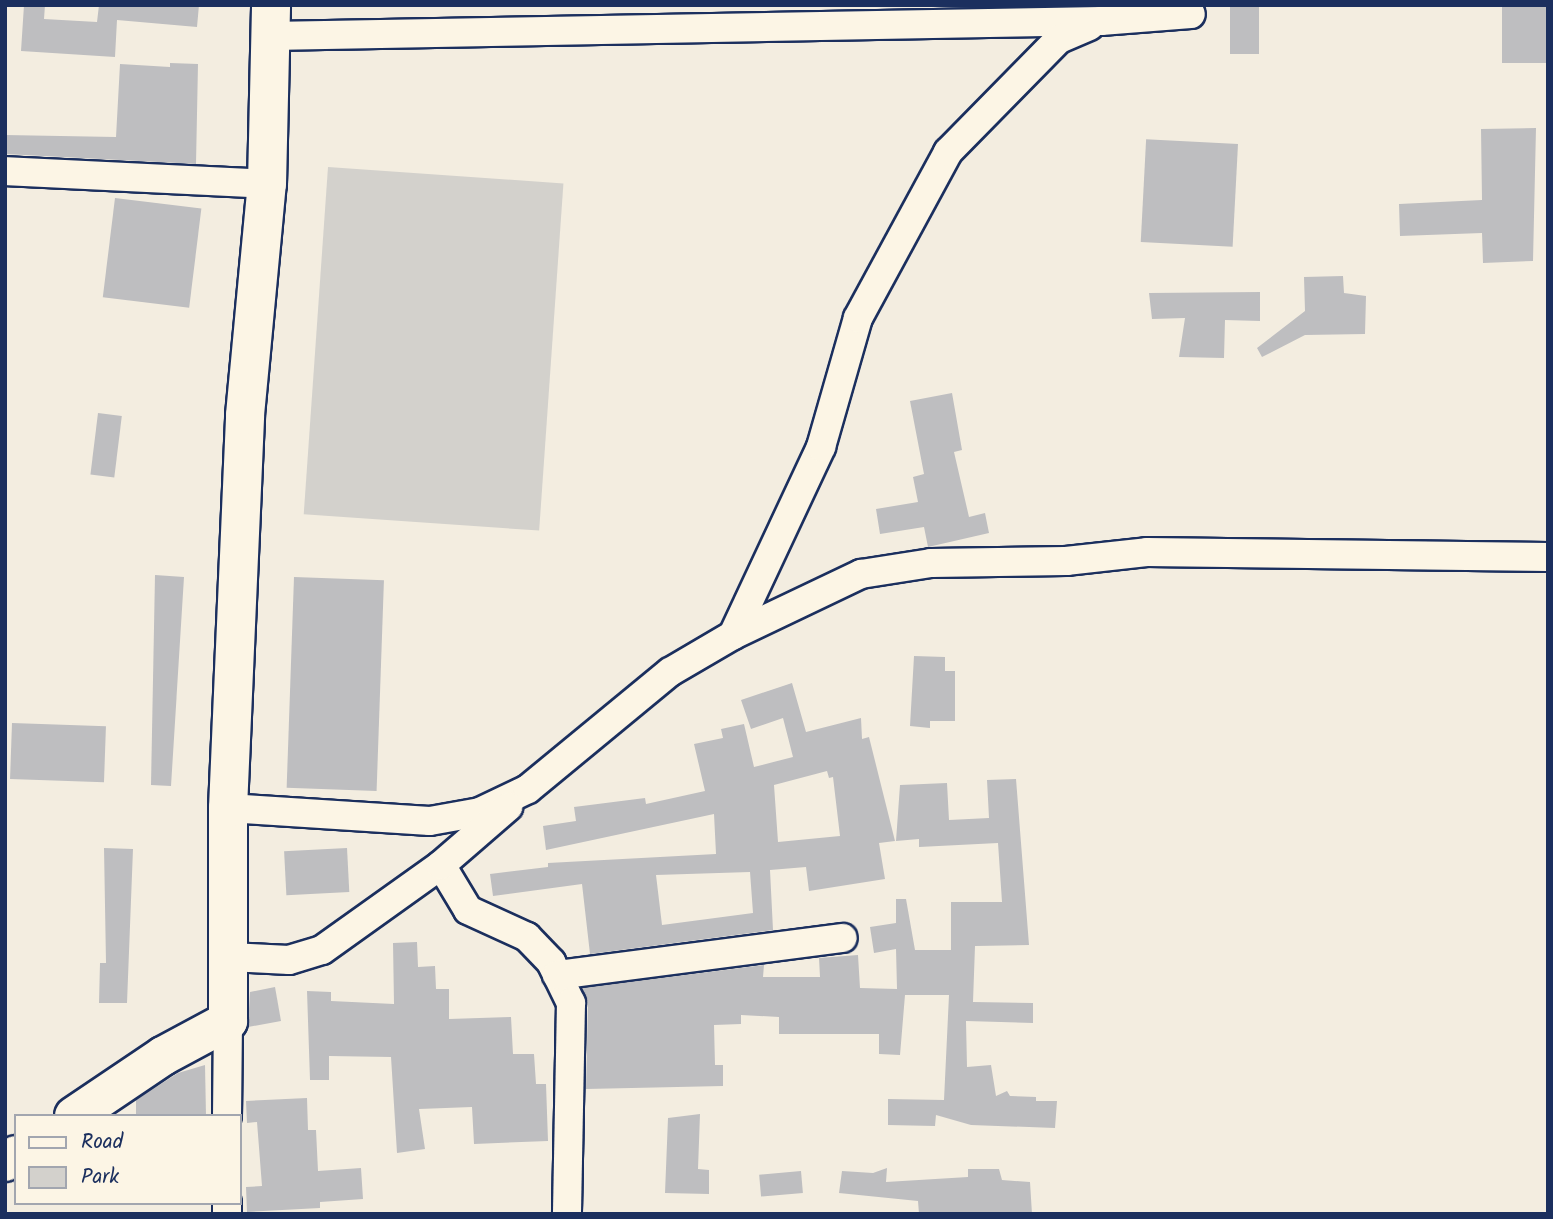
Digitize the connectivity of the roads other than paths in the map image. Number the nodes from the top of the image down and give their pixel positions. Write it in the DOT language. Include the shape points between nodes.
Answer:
graph roads {
  1 [pos="1105,13"];
  2 [pos="1191,13"];
  3 [pos="271,21"];
  4 [pos="5,171"];
  5 [pos="267,184"];
  6 [pos="1548,557"];
  7 [pos="733,635"];
  8 [pos="528,789"];
  9 [pos="228,808"];
  10 [pos="442,865"];
  11 [pos="843,938"];
  12 [pos="230,957"];
  13 [pos="558,975"];
  14 [pos="228,1021"];
  15 [pos="78,1114"];
  16 [pos="228,1114"];
  17 [pos="567,1214"];
  1 -- 2 [label="street"];
  1 -- 3 [label="street"];
  1 -- 7 [label="street" via="1059,39 948,152 858,318 821,447"];
  3 -- 5 [label="street"];
  4 -- 5 [label="street"];
  5 -- 9 [label="street" via="245,415"];
  6 -- 7 [label="street" via="1175,551 1066,561 931,563 861,574"];
  7 -- 8 [label="street" via="670,672"];
  8 -- 9 [label="street" via="480,812 430,821"];
  8 -- 10 [label="street"];
  9 -- 12 [label="street"];
  10 -- 12 [label="street" via="322,950 289,960"];
  10 -- 13 [label="street" via="468,910 527,937"];
  11 -- 13 [label="street"];
  12 -- 14 [label="street"];
  13 -- 17 [label="street" via="571,1003"];
  14 -- 15 [label="street" via="163,1056"];
  14 -- 16 [label="street"];
}
